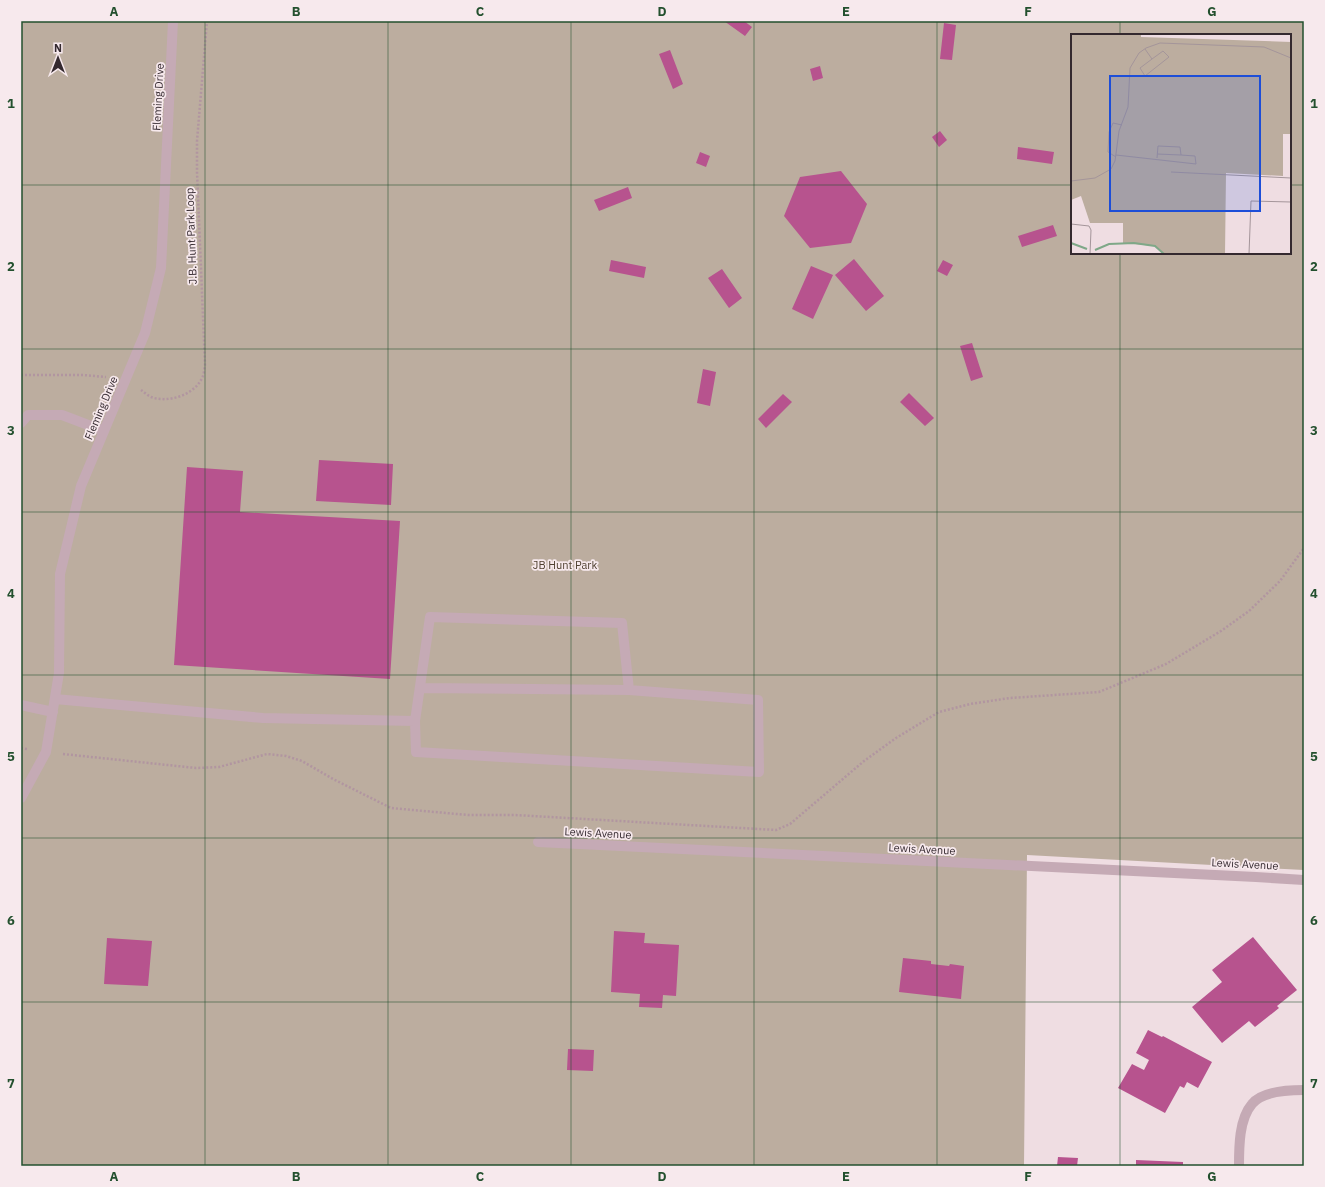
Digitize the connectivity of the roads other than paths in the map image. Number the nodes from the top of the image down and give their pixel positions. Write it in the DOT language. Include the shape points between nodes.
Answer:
graph roads {
  1 [pos="173,21"];
  2 [pos="21,423"];
  3 [pos="104,431"];
  4 [pos="420,688"];
  5 [pos="629,690"];
  6 [pos="55,699"];
  7 [pos="21,705"];
  8 [pos="53,712"];
  9 [pos="415,722"];
  10 [pos="21,798"];
  11 [pos="538,842"];
  12 [pos="1304,880"];
  13 [pos="1304,1090"];
  14 [pos="1239,1166"];
  1 -- 3 [label="street, Fleming Drive" via="161,268 145,333"];
  2 -- 3 [label="street" via="28,415 62,415"];
  3 -- 6 [label="street, Fleming Drive" via="81,486 60,574 59,673"];
  4 -- 5 [label="street"];
  4 -- 5 [label="street" via="430,617 622,622"];
  4 -- 9 [label="street"];
  5 -- 9 [label="street" via="758,700 759,772 416,752"];
  6 -- 8 [label="street, Fleming Drive"];
  6 -- 9 [label="street" via="263,718"];
  7 -- 8 [label="street"];
  8 -- 10 [label="street, Fleming Drive" via="46,752"];
  11 -- 12 [label="street, Lewis Avenue"];
  13 -- 14 [label="street" via="1266,1094 1252,1103 1241,1131"];
}
